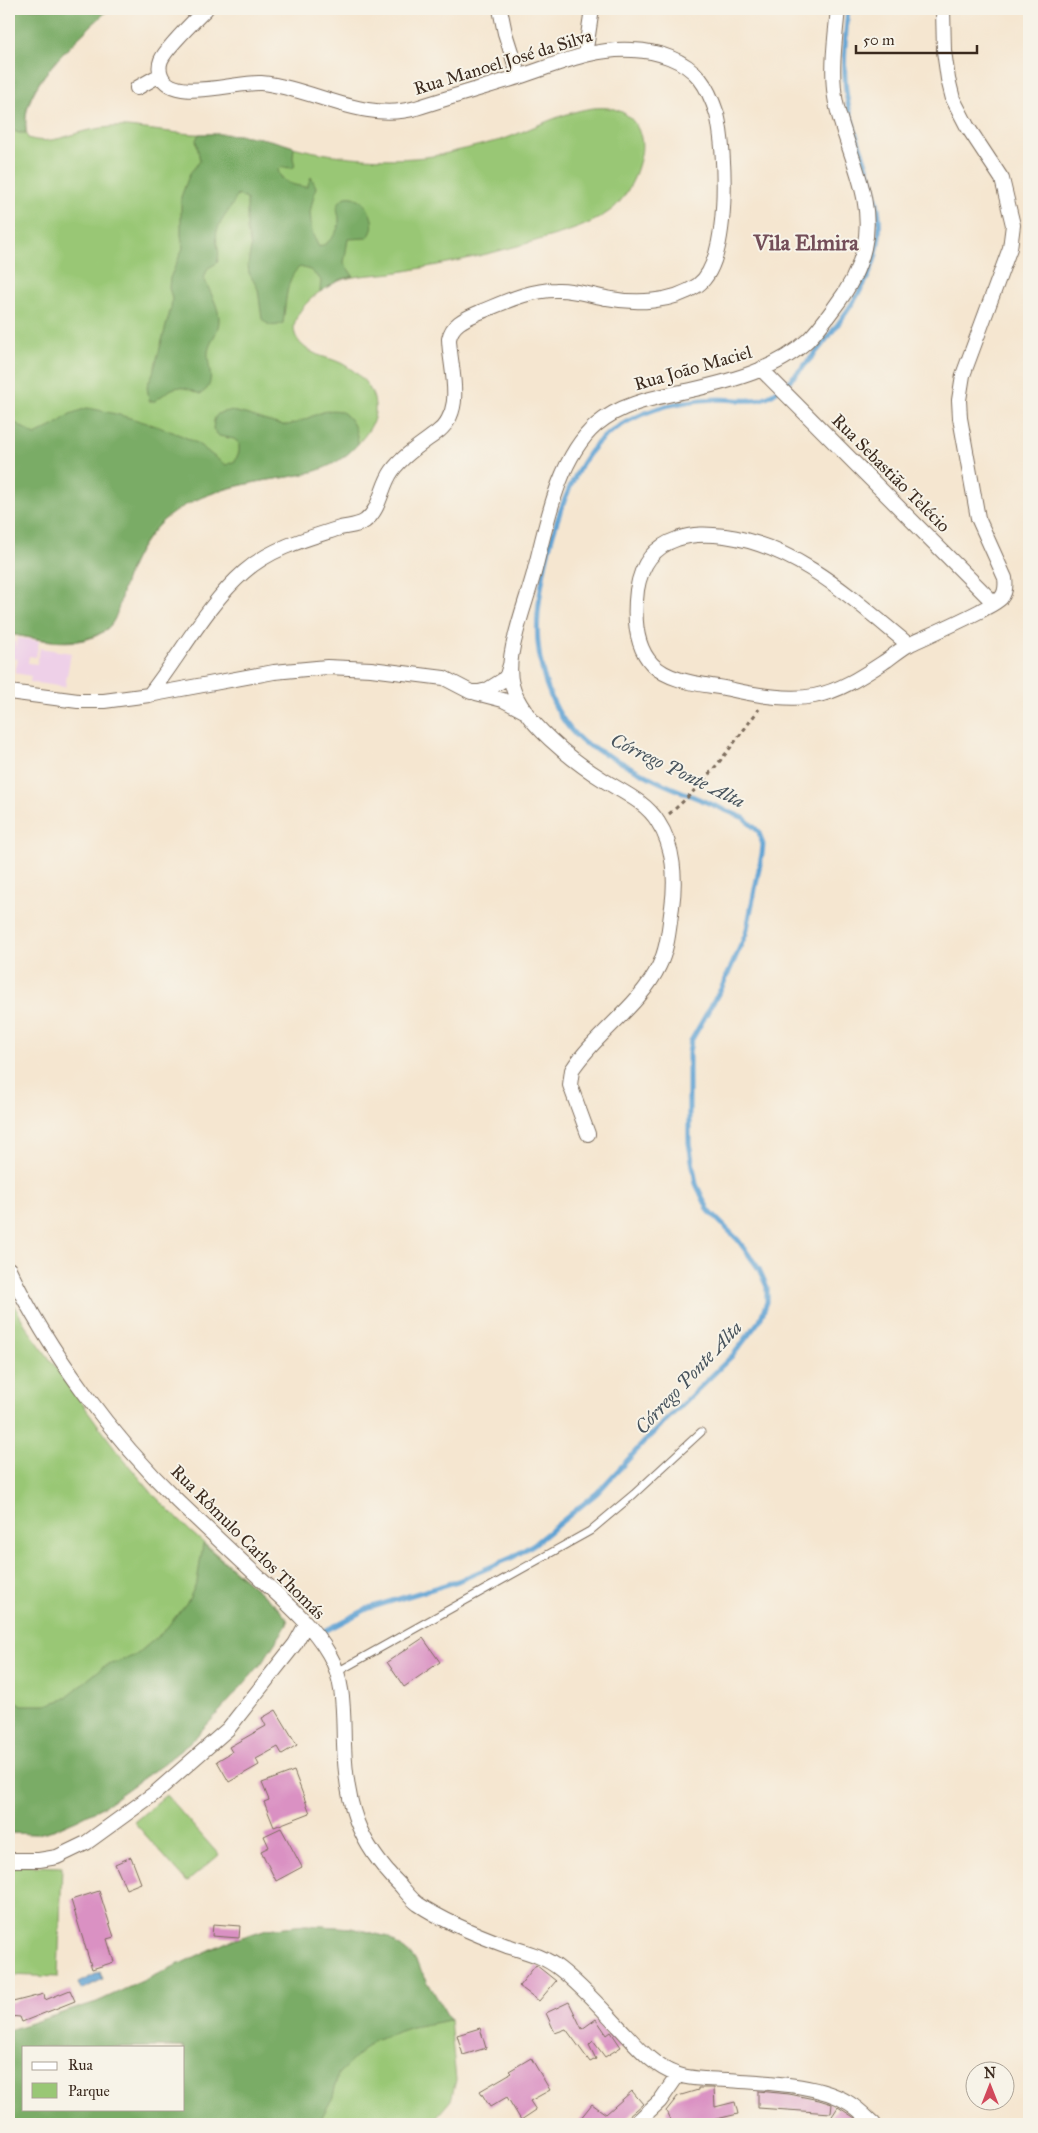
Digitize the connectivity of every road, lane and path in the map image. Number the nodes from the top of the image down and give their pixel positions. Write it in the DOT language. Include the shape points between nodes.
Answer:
graph roads {
  1 [pos="206,9"];
  2 [pos="500,9"];
  3 [pos="592,9"];
  4 [pos="838,9"];
  5 [pos="943,9"];
  6 [pos="585,55"];
  7 [pos="160,75"];
  8 [pos="519,77"];
  9 [pos="137,88"];
  10 [pos="761,369"];
  11 [pos="994,603"];
  12 [pos="909,645"];
  13 [pos="510,664"];
  14 [pos="9,692"];
  15 [pos="471,692"];
  16 [pos="149,695"];
  17 [pos="768,695"];
  18 [pos="526,712"];
  19 [pos="659,822"];
  20 [pos="588,1134"];
  21 [pos="9,1269"];
  22 [pos="701,1432"];
  23 [pos="306,1624"];
  24 [pos="337,1672"];
  25 [pos="9,1860"];
  26 [pos="678,2075"];
  27 [pos="635,2124"];
  28 [pos="874,2124"];
  1 -- 7 [label="street" via="161,59"];
  2 -- 8 [label="street"];
  3 -- 6 [label="street"];
  4 -- 10 [label="street, Rua João Maciel" via="834,86 838,112 866,204 865,246 849,286 826,319 800,347"];
  5 -- 11 [label="street" via="946,60 953,99 1002,179 1013,225 1010,248 963,375 959,400 978,518 1005,578 1002,596"];
  6 -- 8 [label="street, Rua Manoel José da Silva"];
  6 -- 16 [label="street, Rua Manoel José da Silva" via="620,49 654,52 684,65 705,88 720,132 723,177 720,238 705,279 681,294 648,301 621,300 568,290 536,292 461,321 450,334 455,401 445,427 396,466 374,511 365,521 274,551 243,572"];
  7 -- 8 [label="street, Rua Manoel José da Silva" via="170,85 182,90 259,83 357,108 386,112 410,110"];
  7 -- 9 [label="street"];
  10 -- 11 [label="street, Rua Sebastião Telécio"];
  10 -- 13 [label="street, Rua João Maciel" via="636,404 595,426 572,457 557,492"];
  11 -- 12 [label="street"];
  12 -- 17 [label="street" via="861,678 828,692 798,697"];
  12 -- 17 [label="street" via="820,574 768,546 727,536 694,534 670,541 652,554 642,570 635,607 638,636 652,664 681,680"];
  13 -- 15 [label="street" via="500,683 487,690"];
  13 -- 18 [label="street" via="513,689"];
  14 -- 16 [label="street" via="78,701"];
  15 -- 16 [label="street" via="444,678 327,667 274,672"];
  15 -- 18 [label="street" via="502,700"];
  17 -- 19 [label="path" via="725,756"];
  18 -- 19 [label="street" via="563,751 642,805"];
  19 -- 20 [label="street" via="669,849 674,882 664,954 647,985 572,1070 570,1085"];
  21 -- 23 [label="street, Rua Rômulo Carlos Thomás" via="48,1339 126,1444 173,1496 289,1604"];
  22 -- 24 [label="lane" via="590,1530"];
  23 -- 24 [label="street, Rua Rômulo Carlos Thomás" via="323,1645"];
  23 -- 25 [label="street" via="295,1644 228,1729 155,1793 86,1843 57,1857"];
  24 -- 26 [label="street, Rua Rômulo Carlos Thomás" via="350,1798 359,1828 380,1864 415,1902 432,1912 544,1958 560,1968 652,2060"];
  26 -- 27 [label="street" via="660,2101"];
  26 -- 28 [label="street, Rua Rômulo Carlos Thomás" via="796,2086 823,2092 847,2102"];
}
